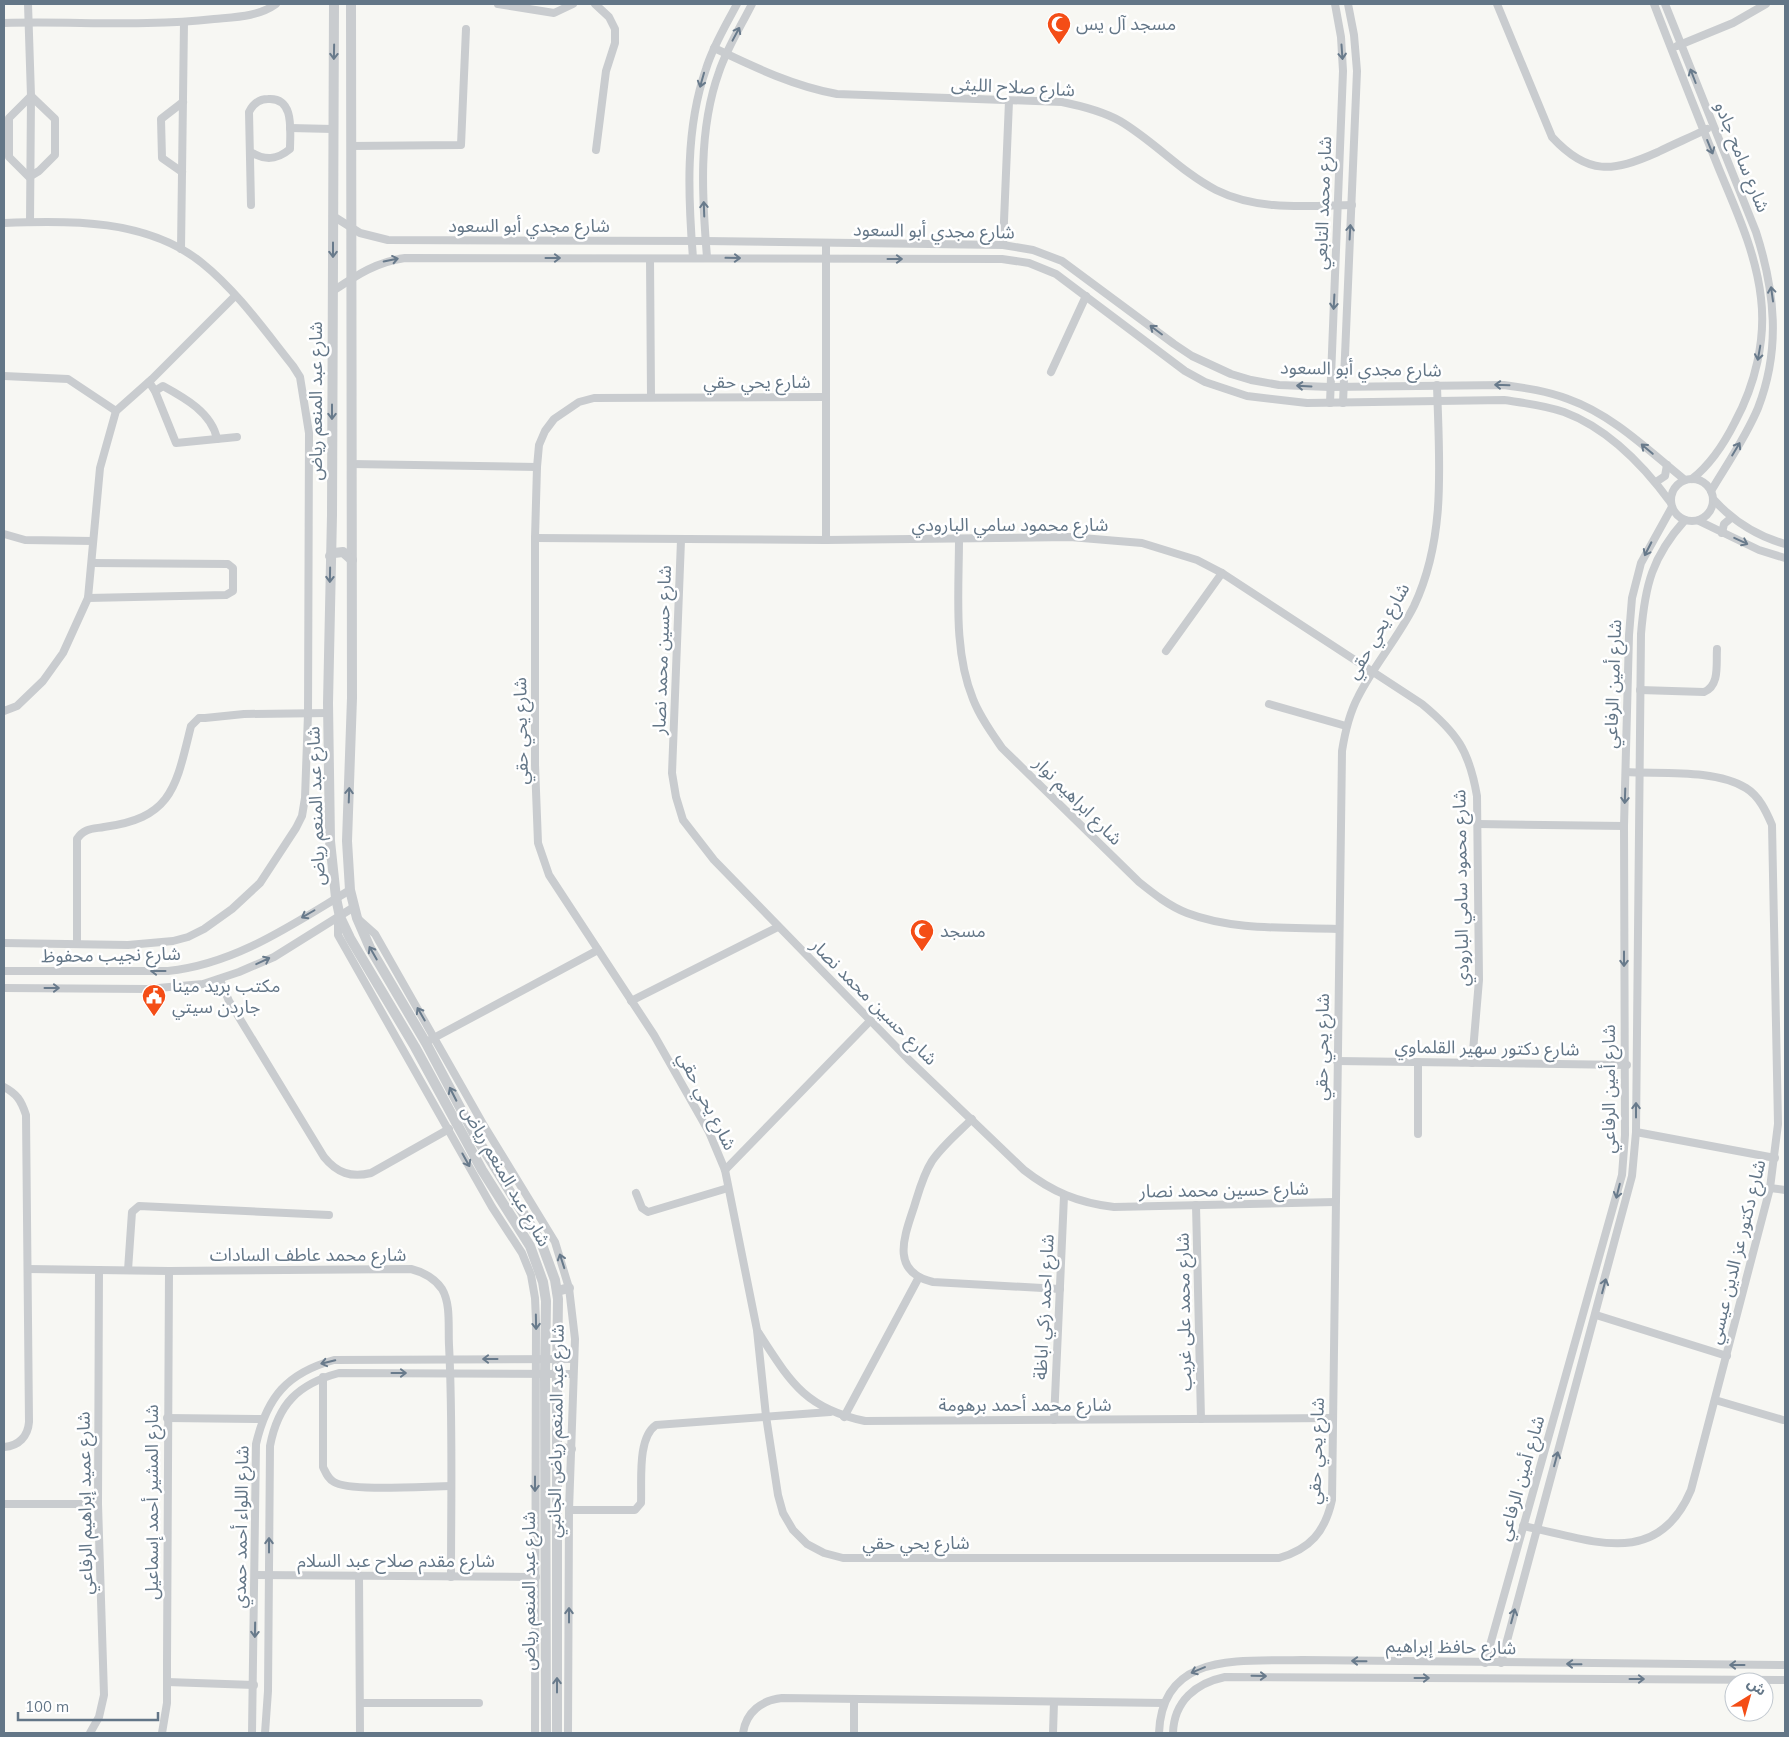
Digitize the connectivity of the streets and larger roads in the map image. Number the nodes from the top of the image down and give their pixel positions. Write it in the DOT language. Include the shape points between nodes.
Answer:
graph roads {
  1 [pos="28,4"];
  2 [pos="276,4"];
  3 [pos="334,4"];
  4 [pos="352,4"];
  5 [pos="498,4"];
  6 [pos="573,4"];
  7 [pos="595,4"];
  8 [pos="737,4"];
  9 [pos="752,4"];
  10 [pos="1335,4"];
  11 [pos="1348,4"];
  12 [pos="1497,4"];
  13 [pos="1654,4"];
  14 [pos="1665,4"];
  15 [pos="1766,4"];
  16 [pos="29,22"];
  17 [pos="184,22"];
  18 [pos="4,23"];
  19 [pos="466,29"];
  20 [pos="1681,44"];
  21 [pos="714,48"];
  22 [pos="1671,49"];
  23 [pos="726,54"];
  24 [pos="31,96"];
  25 [pos="1009,101"];
  26 [pos="183,102"];
  27 [pos="1713,126"];
  28 [pos="290,128"];
  29 [pos="333,129"];
  30 [pos="1704,131"];
  31 [pos="351,146"];
  32 [pos="596,150"];
  33 [pos="251,152"];
  34 [pos="182,172"];
  35 [pos="29,177"];
  36 [pos="1338,205"];
  37 [pos="1352,205"];
  38 [pos="251,206"];
  39 [pos="333,216"];
  40 [pos="30,222"];
  41 [pos="4,223"];
  42 [pos="352,228"];
  43 [pos="420,240"];
  44 [pos="692,241"];
  45 [pos="705,241"];
  46 [pos="826,244"];
  47 [pos="1003,245"];
  48 [pos="181,249"];
  49 [pos="707,257"];
  50 [pos="420,258"];
  51 [pos="693,258"];
  52 [pos="650,259"];
  53 [pos="826,259"];
  54 [pos="352,278"];
  55 [pos="332,291"];
  56 [pos="235,296"];
  57 [pos="1086,296"];
  58 [pos="1051,372"];
  59 [pos="4,376"];
  60 [pos="149,382"];
  61 [pos="1437,386"];
  62 [pos="1330,387"];
  63 [pos="1343,387"];
  64 [pos="155,391"];
  65 [pos="651,396"];
  66 [pos="826,397"];
  67 [pos="1438,401"];
  68 [pos="1330,403"];
  69 [pos="1343,403"];
  70 [pos="116,411"];
  71 [pos="238,437"];
  72 [pos="217,439"];
  73 [pos="351,464"];
  74 [pos="1667,466"];
  75 [pos="537,467"];
  76 [pos="1689,479"];
  77 [pos="1656,482"];
  78 [pos="1711,491"];
  79 [pos="1714,500"];
  80 [pos="1671,505"];
  81 [pos="332,515"];
  82 [pos="352,517"];
  83 [pos="1731,518"];
  84 [pos="1686,520"];
  85 [pos="1698,520"];
  86 [pos="1722,533"];
  87 [pos="4,534"];
  88 [pos="535,538"];
  89 [pos="959,538"];
  90 [pos="682,540"];
  91 [pos="826,540"];
  92 [pos="93,541"];
  93 [pos="1785,544"];
  94 [pos="330,556"];
  95 [pos="1785,558"];
  96 [pos="352,560"];
  97 [pos="92,563"];
  98 [pos="1222,573"];
  99 [pos="88,598"];
  100 [pos="1166,650"];
  101 [pos="1717,650"];
  102 [pos="1374,673"];
  103 [pos="1640,690"];
  104 [pos="1269,704"];
  105 [pos="4,711"];
  106 [pos="329,713"];
  107 [pos="308,714"];
  108 [pos="1346,726"];
  109 [pos="1626,772"];
  110 [pos="1641,773"];
  111 [pos="1478,824"];
  112 [pos="1624,826"];
  113 [pos="350,890"];
  114 [pos="336,898"];
  115 [pos="354,907"];
  116 [pos="340,917"];
  117 [pos="778,927"];
  118 [pos="1338,929"];
  119 [pos="4,943"];
  120 [pos="77,943"];
  121 [pos="598,950"];
  122 [pos="4,971"];
  123 [pos="220,980"];
  124 [pos="4,988"];
  125 [pos="631,1001"];
  126 [pos="870,1021"];
  127 [pos="430,1040"];
  128 [pos="1337,1061"];
  129 [pos="1418,1062"];
  130 [pos="1472,1062"];
  131 [pos="1624,1065"];
  132 [pos="1637,1065"];
  133 [pos="4,1086"];
  134 [pos="972,1119"];
  135 [pos="448,1129"];
  136 [pos="1636,1132"];
  137 [pos="1418,1134"];
  138 [pos="1775,1158"];
  139 [pos="725,1170"];
  140 [pos="1622,1174"];
  141 [pos="1632,1176"];
  142 [pos="728,1188"];
  143 [pos="1770,1188"];
  144 [pos="1785,1190"];
  145 [pos="636,1193"];
  146 [pos="1064,1196"];
  147 [pos="1335,1202"];
  148 [pos="1196,1205"];
  149 [pos="329,1215"];
  150 [pos="28,1269"];
  151 [pos="99,1270"];
  152 [pos="128,1270"];
  153 [pos="169,1271"];
  154 [pos="919,1277"];
  155 [pos="569,1288"];
  156 [pos="1060,1289"];
  157 [pos="557,1291"];
  158 [pos="1596,1315"];
  159 [pos="757,1330"];
  160 [pos="1727,1356"];
  161 [pos="450,1359"];
  162 [pos="540,1359"];
  163 [pos="558,1359"];
  164 [pos="574,1359"];
  165 [pos="450,1373"];
  166 [pos="540,1374"];
  167 [pos="557,1374"];
  168 [pos="572,1374"];
  169 [pos="323,1377"];
  170 [pos="1715,1400"];
  171 [pos="1558,1402"];
  172 [pos="1570,1406"];
  173 [pos="830,1412"];
  174 [pos="766,1416"];
  175 [pos="844,1417"];
  176 [pos="167,1418"];
  177 [pos="1333,1418"];
  178 [pos="262,1419"];
  179 [pos="1201,1419"];
  180 [pos="1054,1420"];
  181 [pos="1783,1420"];
  182 [pos="4,1447"];
  183 [pos="557,1448"];
  184 [pos="571,1448"];
  185 [pos="451,1486"];
  186 [pos="4,1504"];
  187 [pos="98,1504"];
  188 [pos="569,1510"];
  189 [pos="1523,1526"];
  190 [pos="1537,1529"];
  191 [pos="255,1576"];
  192 [pos="269,1576"];
  193 [pos="359,1576"];
  194 [pos="451,1577"];
  195 [pos="536,1577"];
  196 [pos="1302,1660"];
  197 [pos="1485,1663"];
  198 [pos="1500,1663"];
  199 [pos="1603,1664"];
  200 [pos="1785,1665"];
  201 [pos="1303,1677"];
  202 [pos="1603,1679"];
  203 [pos="1785,1680"];
  204 [pos="167,1682"];
  205 [pos="254,1685"];
  206 [pos="854,1700"];
  207 [pos="1054,1702"];
  208 [pos="360,1703"];
  209 [pos="479,1703"];
  210 [pos="1164,1703"];
  211 [pos="90,1733"];
  212 [pos="162,1733"];
  213 [pos="252,1733"];
  214 [pos="265,1733"];
  215 [pos="360,1733"];
  216 [pos="535,1733"];
  217 [pos="546,1733"];
  218 [pos="557,1733"];
  219 [pos="568,1733"];
  220 [pos="743,1733"];
  221 [pos="854,1733"];
  222 [pos="1053,1733"];
  223 [pos="1159,1733"];
  224 [pos="1174,1733"];
  1 -- 16 [label="street"];
  2 -- 17 [label="street" via="248,16"];
  3 -- 29 [label="street, شارع عبد المنعم رياض, one-way"];
  4 -- 31 [label="street, شارع عبد المنعم رياض"];
  5 -- 6 [label="street" via="554,12"];
  7 -- 32 [label="street" via="609,17 615,29 615,43 606,70"];
  8 -- 21 [label="street"];
  23 -- 9 [label="street, one-way"];
  10 -- 36 [label="street, شارع محمد التابعي, one-way" via="1343,71"];
  11 -- 37 [label="street, شارع محمد التابعي" via="1356,71"];
  12 -- 30 [label="street" via="1552,137 1566,152 1584,163 1604,168 1625,166"];
  13 -- 22 [label="street, شارع سامح جادو"];
  14 -- 20 [label="street, شارع سامح جادو"];
  15 -- 20 [label="street" via="1733,23"];
  16 -- 17 [label="street"];
  16 -- 18 [label="street"];
  16 -- 24 [label="street"];
  17 -- 26 [label="street"];
  19 -- 31 [label="street" via="461,145"];
  20 -- 22 [label="street"];
  27 -- 20 [label="street, شارع سامح جادو, one-way"];
  21 -- 23 [label="street, شارع صلاح الليثى"];
  21 -- 44 [label="street, one-way" via="693,115"];
  22 -- 30 [label="street, شارع سامح جادو"];
  23 -- 25 [label="street, شارع صلاح الليثى" via="783,80 837,94"];
  45 -- 23 [label="street, one-way" via="706,117"];
  24 -- 35 [label="street"];
  24 -- 35 [label="street" via="9,118 9,157"];
  24 -- 35 [label="street" via="55,119 55,154"];
  25 -- 36 [label="street, شارع صلاح الليثى" via="1062,102 1100,112 1135,131 1198,179 1237,198 1280,206"];
  25 -- 47 [label="street"];
  26 -- 34 [label="street"];
  26 -- 34 [label="street" via="161,119 162,158"];
  27 -- 30 [label="street"];
  78 -- 27 [label="street, شارع سامح جادو, one-way" via="1758,408 1772,360 1774,322 1762,250"];
  28 -- 29 [label="street"];
  28 -- 33 [label="street" via="290,149 284,154 267,158"];
  28 -- 33 [label="street" via="290,116 284,104 271,99 258,101 249,112"];
  29 -- 39 [label="street, شارع عبد المنعم رياض"];
  30 -- 76 [label="street, شارع سامح جادو, one-way" via="1756,267 1762,316 1755,371 1740,414 1709,464"];
  31 -- 42 [label="street, شارع عبد المنعم رياض"];
  33 -- 38 [label="street"];
  34 -- 48 [label="street"];
  35 -- 40 [label="street"];
  36 -- 37 [label="street, شارع صلاح الليثى"];
  36 -- 62 [label="street, شارع محمد التابعي, one-way"];
  63 -- 37 [label="street, شارع محمد التابعي, one-way"];
  39 -- 42 [label="street, شارع مجدي أبو السعود"];
  39 -- 55 [label="street, شارع عبد المنعم رياض, one-way"];
  40 -- 41 [label="street"];
  40 -- 48 [label="street" via="109,225 166,241"];
  42 -- 43 [label="street, شارع مجدي أبو السعود" via="378,240"];
  42 -- 54 [label="street, شارع عبد المنعم رياض"];
  43 -- 44 [label="street, شارع مجدي أبو السعود"];
  43 -- 50 [label="street"];
  44 -- 45 [label="street, شارع مجدي أبو السعود"];
  44 -- 51 [label="street"];
  45 -- 46 [label="street, شارع مجدي أبو السعود"];
  45 -- 49 [label="street"];
  46 -- 47 [label="street, شارع مجدي أبو السعود"];
  46 -- 53 [label="street"];
  62 -- 47 [label="street, شارع مجدي أبو السعود, one-way" via="1279,385 1251,380 1211,366 1174,344 1062,261 1034,250"];
  48 -- 56 [label="street" via="202,263"];
  49 -- 51 [label="street, شارع مجدي أبو السعود"];
  49 -- 53 [label="street, شارع مجدي أبو السعود, one-way"];
  50 -- 52 [label="street, شارع مجدي أبو السعود, one-way"];
  54 -- 50 [label="street, شارع مجدي أبو السعود, one-way" via="377,264"];
  51 -- 52 [label="street, شارع مجدي أبو السعود"];
  52 -- 65 [label="street"];
  53 -- 57 [label="street, شارع مجدي أبو السعود, one-way" via="1002,258 1029,263 1056,274"];
  53 -- 66 [label="street"];
  54 -- 55 [label="street, شارع مجدي أبو السعود"];
  54 -- 73 [label="street, شارع عبد المنعم رياض"];
  55 -- 81 [label="street, شارع عبد المنعم رياض, one-way"];
  56 -- 60 [label="street"];
  56 -- 107 [label="street" via="293,366 302,388 309,433"];
  57 -- 58 [label="street"];
  57 -- 68 [label="street, شارع مجدي أبو السعود" via="1205,382 1247,396"];
  59 -- 70 [label="street" via="68,379"];
  60 -- 64 [label="street"];
  60 -- 70 [label="street"];
  61 -- 63 [label="street, شارع مجدي أبو السعود"];
  61 -- 67 [label="street, شارع يحي حقي"];
  74 -- 61 [label="street, شارع مجدي أبو السعود, one-way" via="1629,434 1570,399 1536,389 1504,385"];
  62 -- 63 [label="street, شارع مجدي أبو السعود"];
  62 -- 68 [label="street, شارع محمد التابعي"];
  63 -- 69 [label="street, شارع محمد التابعي"];
  64 -- 72 [label="street" via="164,386 182,396 208,419"];
  64 -- 72 [label="street" via="176,443"];
  65 -- 66 [label="street, شارع يحي حقي"];
  65 -- 75 [label="street, شارع يحي حقي" via="594,398 566,409 545,431 539,445"];
  66 -- 91 [label="street"];
  67 -- 69 [label="street, شارع مجدي أبو السعود"];
  67 -- 77 [label="street, شارع مجدي أبو السعود" via="1504,400 1564,412 1600,432"];
  67 -- 102 [label="street, شارع يحي حقي" via="1440,499 1432,554 1413,606"];
  68 -- 69 [label="street, شارع مجدي أبو السعود"];
  70 -- 92 [label="street" via="100,468"];
  71 -- 72 [label="street"];
  73 -- 75 [label="street"];
  73 -- 82 [label="street, شارع عبد المنعم رياض"];
  74 -- 76 [label="street, شارع مجدي أبو السعود"];
  74 -- 77 [label="street" via="1665,476"];
  75 -- 88 [label="street, شارع يحي حقي"];
  76 -- 78 [label="street" via="1703,482"];
  76 -- 80 [label="street" via="1673,491"];
  77 -- 80 [label="street, شارع مجدي أبو السعود"];
  78 -- 79 [label="street"];
  79 -- 83 [label="street"];
  79 -- 85 [label="street" via="1709,513"];
  80 -- 84 [label="street" via="1680,518"];
  80 -- 109 [label="street, شارع أمين الرفاعي, one-way" via="1641,563 1632,598 1627,662"];
  81 -- 82 [label="street" via="344,521"];
  81 -- 94 [label="street, شارع عبد المنعم رياض"];
  82 -- 96 [label="street, شارع عبد المنعم رياض"];
  83 -- 86 [label="street" via="1724,524"];
  83 -- 93 [label="street" via="1756,533"];
  84 -- 85 [label="street"];
  84 -- 103 [label="street, شارع أمين الرفاعي" via="1660,552 1647,584 1641,634"];
  85 -- 86 [label="street"];
  86 -- 95 [label="street, one-way"];
  87 -- 92 [label="street" via="25,540"];
  88 -- 90 [label="street, شارع محمود سامي البارودي"];
  88 -- 121 [label="street, شارع يحي حقي" via="538,843 549,875"];
  89 -- 91 [label="street, شارع محمود سامي البارودي"];
  89 -- 98 [label="street, شارع محمود سامي البارودي" via="1070,537 1142,543 1197,560"];
  89 -- 118 [label="street, شارع ابراهيم نوار" via="959,622 964,671 981,716 1002,748 1161,900 1213,921"];
  90 -- 91 [label="street, شارع محمود سامي البارودي"];
  90 -- 117 [label="street, شارع حسين محمد نصار" via="672,773 676,797 683,820 698,842"];
  92 -- 97 [label="street"];
  94 -- 96 [label="street" via="343,552"];
  94 -- 106 [label="street, شارع عبد المنعم رياض, one-way"];
  113 -- 96 [label="street, شارع عبد المنعم رياض, one-way" via="347,841"];
  97 -- 99 [label="street"];
  97 -- 99 [label="street" via="225,563 233,568 233,591 226,595"];
  98 -- 100 [label="street"];
  98 -- 102 [label="street, شارع محمود سامي البارودي"];
  99 -- 105 [label="street" via="63,654 43,681 17,706"];
  101 -- 103 [label="street" via="1715,682 1711,690"];
  102 -- 108 [label="street, شارع يحي حقي" via="1358,696"];
  102 -- 111 [label="street, شارع محمود سامي البارودي" via="1422,704 1443,721 1461,743 1472,769"];
  103 -- 110 [label="street, شارع أمين الرفاعي"];
  104 -- 108 [label="street"];
  106 -- 107 [label="street"];
  106 -- 114 [label="street, شارع عبد المنعم رياض" via="330,841"];
  107 -- 120 [label="street" via="306,798 302,816 260,884 204,930 173,941 128,945"];
  107 -- 120 [label="street" via="199,718 191,726 177,781 155,811 128,824 86,830 81,834 77,838"];
  108 -- 118 [label="street, شارع يحي حقي" via="1342,751"];
  109 -- 110 [label="street, شارع دكتور عز الدين عيسي"];
  109 -- 112 [label="street, شارع أمين الرفاعي, one-way"];
  110 -- 132 [label="street, شارع أمين الرفاعي"];
  110 -- 138 [label="street, شارع دكتور عز الدين عيسي" via="1727,778 1747,788 1763,805 1772,825 1778,1124"];
  111 -- 112 [label="street"];
  111 -- 130 [label="street, شارع محمود سامي البارودي" via="1479,980"];
  112 -- 131 [label="street, شارع أمين الرفاعي, one-way"];
  113 -- 114 [label="street, شارع نجيب محفوظ"];
  113 -- 115 [label="street, شارع عبد المنعم رياض"];
  114 -- 116 [label="street, شارع عبد المنعم رياض"];
  114 -- 122 [label="street, شارع نجيب محفوظ, one-way" via="232,956 190,969"];
  115 -- 116 [label="street, شارع نجيب محفوظ"];
  127 -- 115 [label="street, شارع عبد المنعم رياض, one-way" via="370,948"];
  123 -- 116 [label="street, شارع نجيب محفوظ, one-way" via="274,956"];
  116 -- 135 [label="street, شارع عبد المنعم رياض الجانبي" via="338,935"];
  116 -- 162 [label="street, شارع عبد المنعم رياض" via="482,1170 530,1246 546,1301"];
  117 -- 125 [label="street"];
  117 -- 126 [label="street, شارع حسين محمد نصار"];
  118 -- 128 [label="street, شارع يحي حقي"];
  119 -- 120 [label="street"];
  121 -- 125 [label="street, شارع يحي حقي"];
  121 -- 127 [label="street"];
  124 -- 123 [label="street, شارع نجيب محفوظ, one-way" via="176,988"];
  123 -- 135 [label="street" via="229,1001 324,1157 339,1172 360,1176 371,1173"];
  125 -- 139 [label="street, شارع يحي حقي" via="692,1099"];
  126 -- 134 [label="street, شارع حسين محمد نصار"];
  126 -- 139 [label="street"];
  155 -- 127 [label="street, شارع عبد المنعم رياض الجانبي, one-way" via="555,1242"];
  157 -- 127 [label="street, شارع عبد المنعم رياض, one-way" via="541,1242 473,1132"];
  128 -- 129 [label="street, شارع دكتور سهير القلماوي"];
  128 -- 147 [label="street, شارع يحي حقي"];
  129 -- 130 [label="street, شارع دكتور سهير القلماوي"];
  129 -- 137 [label="street"];
  130 -- 131 [label="street, شارع دكتور سهير القلماوي"];
  131 -- 132 [label="street, شارع دكتور سهير القلماوي"];
  131 -- 140 [label="street, شارع أمين الرفاعي"];
  136 -- 132 [label="street, شارع أمين الرفاعي, one-way"];
  133 -- 150 [label="street" via="21,1100 26,1115"];
  134 -- 146 [label="street, شارع حسين محمد نصار" via="1024,1170"];
  134 -- 154 [label="street" via="933,1160 921,1184 902,1245 907,1264"];
  135 -- 162 [label="street, شارع عبد المنعم رياض الجانبي, one-way" via="522,1253 531,1275"];
  136 -- 138 [label="street"];
  136 -- 141 [label="street, شارع أمين الرفاعي"];
  138 -- 143 [label="street, شارع دكتور عز الدين عيسي"];
  139 -- 142 [label="street, شارع يحي حقي"];
  140 -- 141 [label="street"];
  140 -- 171 [label="street, شارع أمين الرفاعي, one-way"];
  158 -- 141 [label="street, شارع أمين الرفاعي, one-way"];
  142 -- 145 [label="street" via="651,1212 644,1210"];
  142 -- 159 [label="street, شارع يحي حقي"];
  143 -- 144 [label="street"];
  143 -- 160 [label="street, شارع دكتور عز الدين عيسي"];
  146 -- 148 [label="street, شارع حسين محمد نصار" via="1114,1207"];
  146 -- 156 [label="street, شارع احمد زكي اباظة"];
  147 -- 148 [label="street, شارع حسين محمد نصار"];
  147 -- 177 [label="street, شارع يحي حقي"];
  148 -- 179 [label="street, شارع محمد على غريب"];
  149 -- 152 [label="street" via="139,1206 132,1212"];
  150 -- 151 [label="street, شارع محمد عاطف السادات"];
  150 -- 182 [label="street" via="29,1428 19,1443"];
  151 -- 152 [label="street, شارع محمد عاطف السادات"];
  151 -- 187 [label="street, شارع عميد إبراهيم الرفاعي"];
  152 -- 153 [label="street, شارع محمد عاطف السادات"];
  153 -- 161 [label="street, شارع محمد عاطف السادات" via="411,1269 423,1272 442,1289 447,1302"];
  153 -- 176 [label="street, شارع المشير أحمد إسماعيل"];
  154 -- 156 [label="street" via="939,1283"];
  154 -- 175 [label="street"];
  155 -- 157 [label="street"];
  155 -- 164 [label="street, شارع عبد المنعم رياض الجانبي"];
  156 -- 180 [label="street, شارع احمد زكي اباظة"];
  157 -- 163 [label="street, شارع عبد المنعم رياض"];
  158 -- 160 [label="street"];
  158 -- 172 [label="street, شارع أمين الرفاعي"];
  159 -- 173 [label="street, شارع محمد أحمد برهومة" via="790,1381"];
  159 -- 174 [label="street, شارع يحي حقي"];
  160 -- 170 [label="street, شارع دكتور عز الدين عيسي"];
  162 -- 161 [label="street, شارع اللواء أحمد حمدي, one-way"];
  161 -- 165 [label="street, شارع محمد عاطف السادات"];
  161 -- 178 [label="street, شارع اللواء أحمد حمدي, one-way" via="334,1360 313,1366 294,1377 280,1391"];
  162 -- 163 [label="street, شارع اللواء أحمد حمدي"];
  162 -- 166 [label="street, شارع عبد المنعم رياض"];
  163 -- 164 [label="street, شارع اللواء أحمد حمدي"];
  163 -- 167 [label="street, شارع عبد المنعم رياض"];
  164 -- 168 [label="street, شارع عبد المنعم رياض الجانبي"];
  165 -- 166 [label="street, شارع اللواء أحمد حمدي"];
  169 -- 165 [label="street, شارع اللواء أحمد حمدي, one-way" via="339,1373"];
  165 -- 185 [label="street, شارع محمد عاطف السادات"];
  166 -- 167 [label="street, شارع اللواء أحمد حمدي"];
  166 -- 195 [label="street, شارع عبد المنعم رياض الجانبي, one-way"];
  166 -- 217 [label="street, شارع عبد المنعم رياض"];
  167 -- 168 [label="street, شارع اللواء أحمد حمدي"];
  167 -- 183 [label="street, شارع عبد المنعم رياض"];
  168 -- 184 [label="street, شارع عبد المنعم رياض الجانبي"];
  169 -- 185 [label="street" via="323,1467 335,1483 354,1487"];
  192 -- 169 [label="street, شارع اللواء أحمد حمدي, one-way" via="269,1478 273,1429 291,1399 303,1387"];
  170 -- 181 [label="street"];
  170 -- 190 [label="street, شارع دكتور عز الدين عيسي" via="1691,1490 1682,1511 1668,1527 1649,1539 1628,1544"];
  171 -- 172 [label="street"];
  171 -- 189 [label="street, شارع أمين الرفاعي"];
  190 -- 172 [label="street, شارع أمين الرفاعي, one-way"];
  173 -- 174 [label="street"];
  173 -- 175 [label="street, شارع محمد أحمد برهومة"];
  174 -- 177 [label="street, شارع يحي حقي" via="783,1514 807,1544 842,1558 1279,1558 1310,1544 1329,1516"];
  174 -- 188 [label="street" via="656,1426 644,1438 638,1508"];
  175 -- 180 [label="street, شارع محمد أحمد برهومة" via="865,1421"];
  176 -- 178 [label="street"];
  176 -- 204 [label="street, شارع المشير أحمد إسماعيل"];
  177 -- 179 [label="street, شارع محمد أحمد برهومة"];
  178 -- 191 [label="street, شارع اللواء أحمد حمدي" via="256,1444"];
  179 -- 180 [label="street, شارع محمد أحمد برهومة"];
  183 -- 184 [label="street"];
  218 -- 183 [label="street, شارع عبد المنعم رياض, one-way"];
  184 -- 188 [label="street, شارع عبد المنعم رياض الجانبي"];
  185 -- 194 [label="street, شارع محمد عاطف السادات"];
  186 -- 187 [label="street"];
  187 -- 211 [label="street, شارع عميد إبراهيم الرفاعي" via="104,1695 99,1717"];
  219 -- 188 [label="street, شارع عبد المنعم رياض الجانبي, one-way"];
  189 -- 190 [label="street, شارع دكتور عز الدين عيسي"];
  189 -- 197 [label="street, شارع أمين الرفاعي"];
  198 -- 190 [label="street, شارع أمين الرفاعي, one-way"];
  191 -- 192 [label="street, شارع مقدم صلاح عبد السلام"];
  191 -- 205 [label="street, شارع اللواء أحمد حمدي, one-way"];
  192 -- 193 [label="street, شارع مقدم صلاح عبد السلام"];
  192 -- 214 [label="street, شارع اللواء أحمد حمدي"];
  193 -- 194 [label="street, شارع مقدم صلاح عبد السلام"];
  193 -- 208 [label="street"];
  194 -- 195 [label="street, شارع مقدم صلاح عبد السلام"];
  195 -- 216 [label="street, شارع عبد المنعم رياض الجانبي"];
  197 -- 196 [label="street, شارع حافظ إبراهيم, one-way"];
  196 -- 201 [label="street"];
  196 -- 210 [label="street, شارع حافظ إبراهيم, one-way" via="1207,1666 1178,1682"];
  197 -- 198 [label="street, شارع حافظ إبراهيم"];
  199 -- 198 [label="street, شارع حافظ إبراهيم, one-way"];
  200 -- 199 [label="street, شارع حافظ إبراهيم, one-way"];
  199 -- 202 [label="street"];
  201 -- 202 [label="street, شارع حافظ إبراهيم, one-way"];
  224 -- 201 [label="street, شارع حافظ إبراهيم, one-way" via="1176,1714 1182,1702 1201,1684 1225,1677"];
  202 -- 203 [label="street, شارع حافظ إبراهيم, one-way"];
  204 -- 205 [label="street"];
  204 -- 212 [label="street, شارع المشير أحمد إسماعيل"];
  205 -- 213 [label="street, شارع اللواء أحمد حمدي"];
  206 -- 207 [label="street"];
  206 -- 220 [label="street" via="768,1700 752,1712"];
  206 -- 221 [label="street"];
  207 -- 210 [label="street"];
  207 -- 222 [label="street"];
  208 -- 209 [label="street"];
  208 -- 215 [label="street"];
  210 -- 223 [label="street, شارع حافظ إبراهيم"];
}
